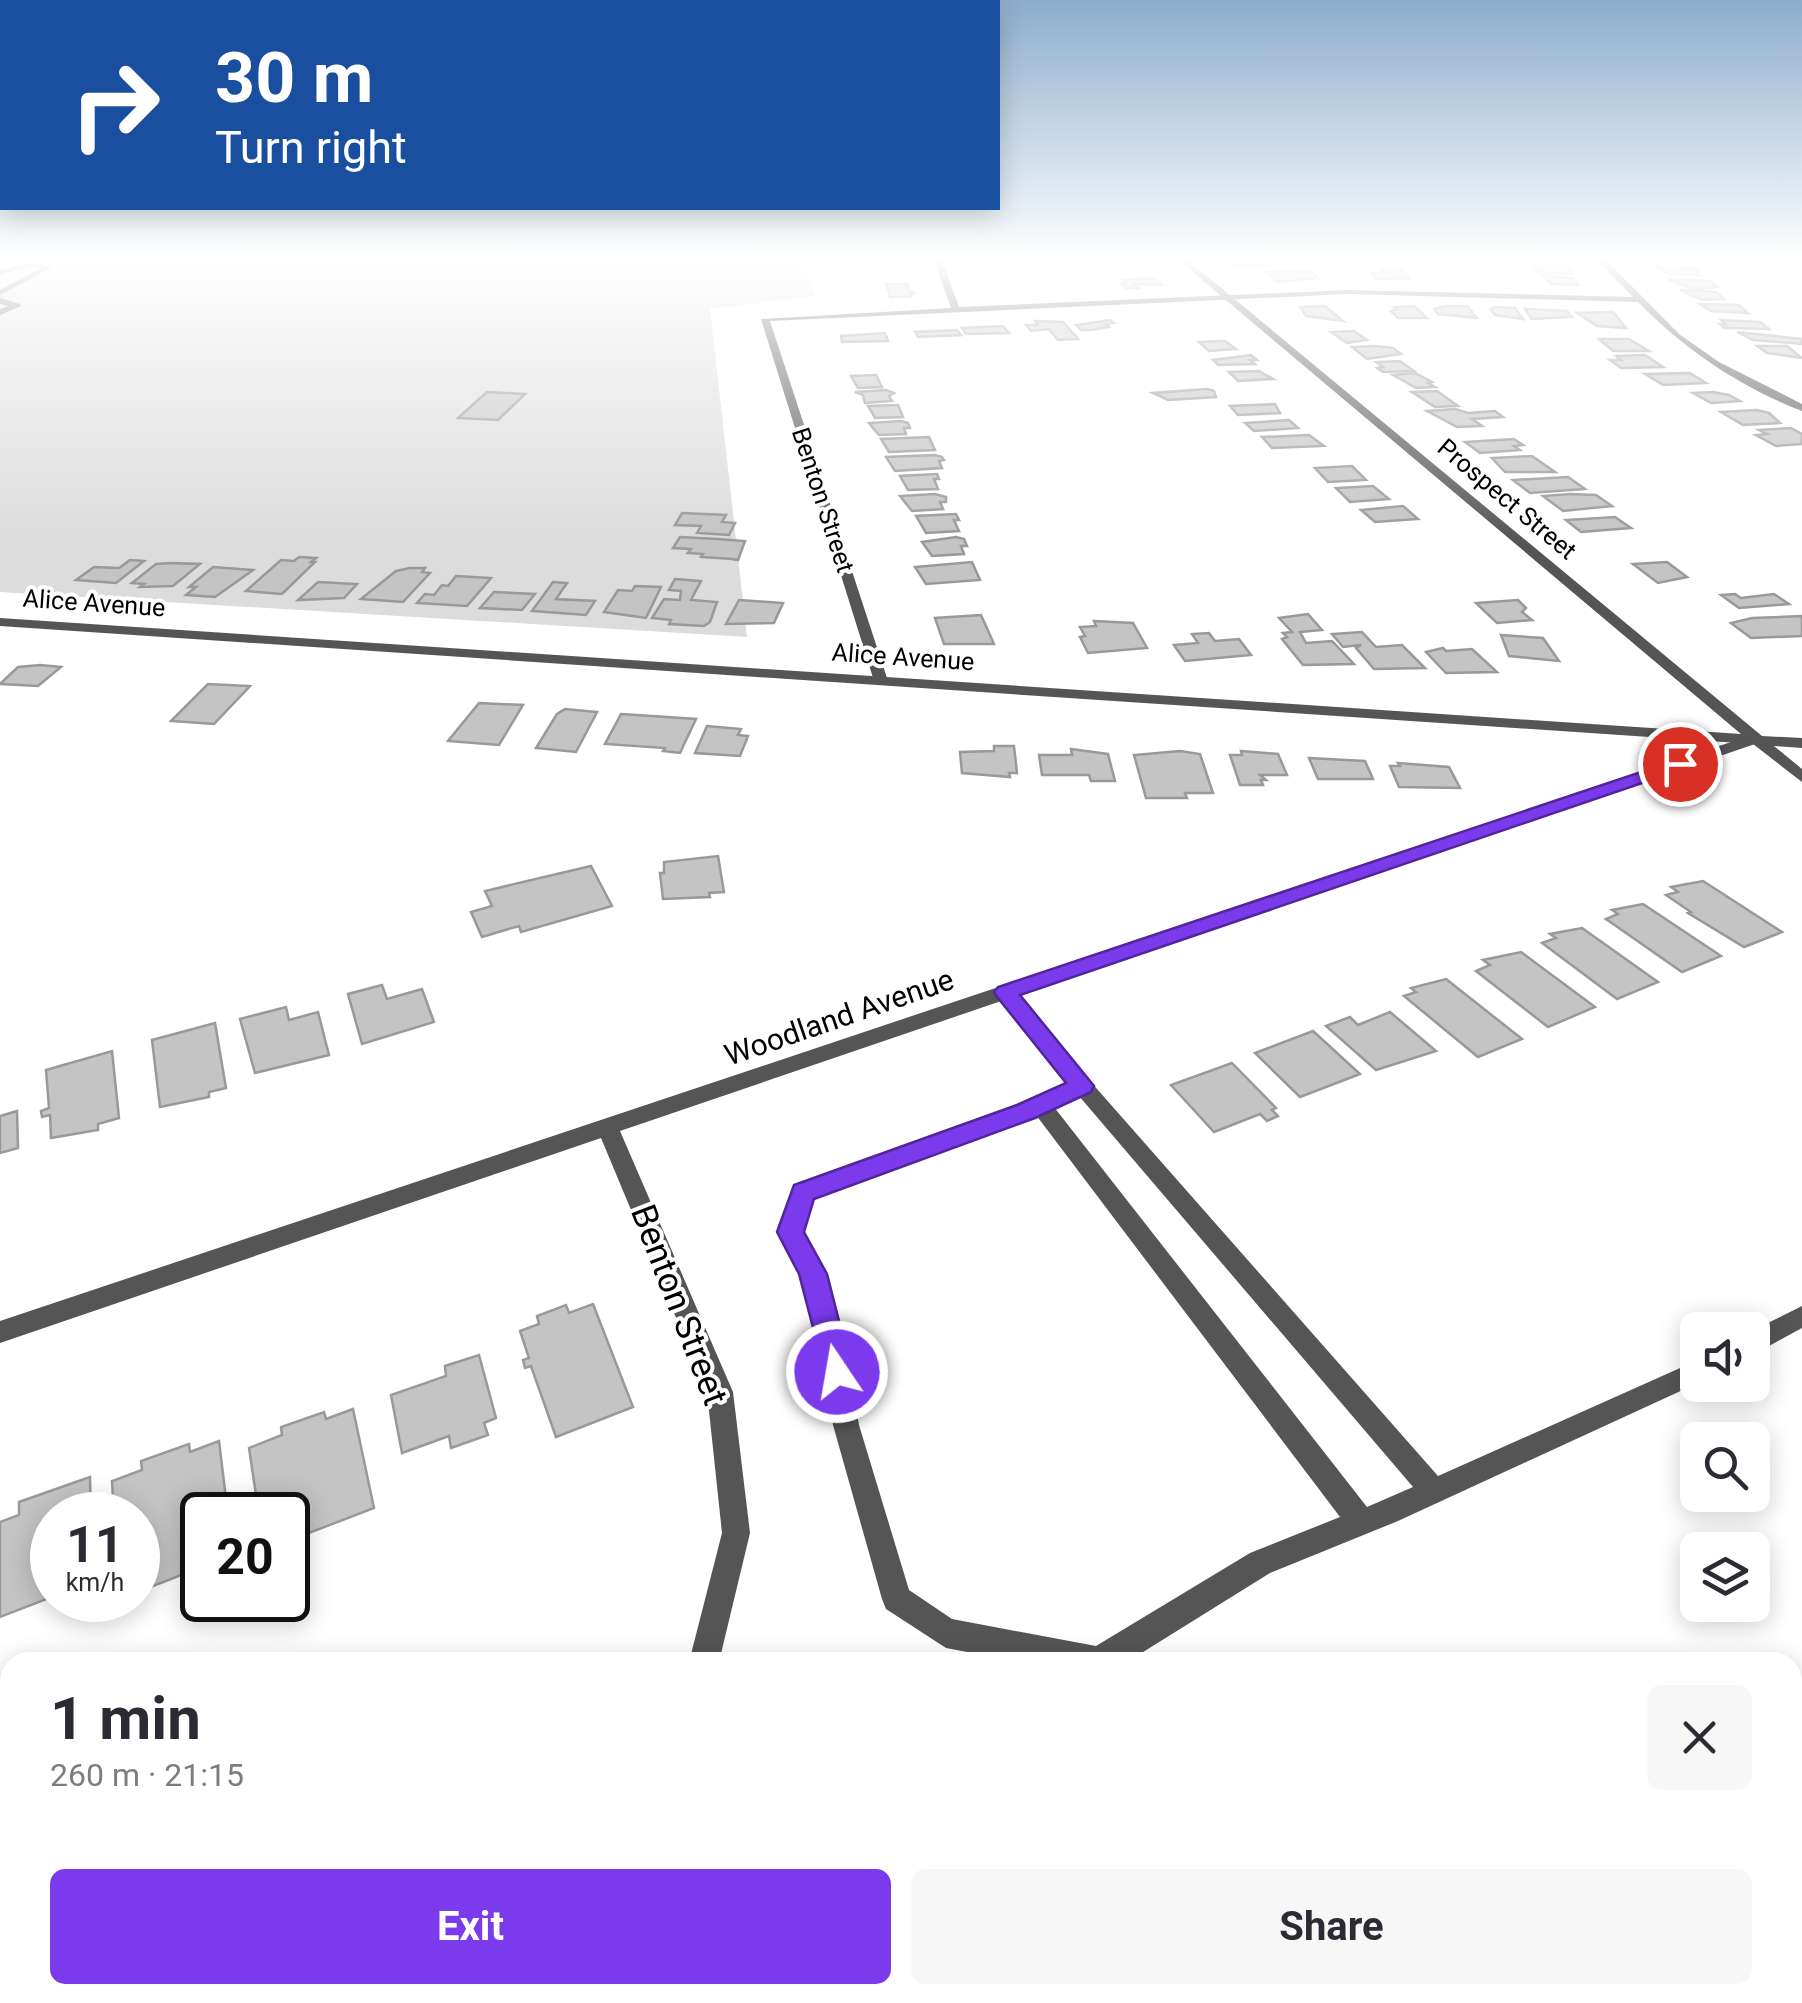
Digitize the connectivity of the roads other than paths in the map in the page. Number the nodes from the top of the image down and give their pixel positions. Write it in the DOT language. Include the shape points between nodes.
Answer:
graph roads {
  1 [pos="775,351"];
  2 [pos="1293,351"];
  3 [pos="1698,351"];
  4 [pos="1802,408"];
  5 [pos="0,622"];
  6 [pos="882,681"];
  7 [pos="1755,739"];
  8 [pos="1802,742"];
  9 [pos="1802,777"];
  10 [pos="1006,992"];
  11 [pos="1082,1086"];
  12 [pos="1040,1105"];
  13 [pos="608,1128"];
  14 [pos="1802,1316"];
  15 [pos="0,1332"];
  16 [pos="1770,1334"];
  17 [pos="1680,1378"];
  18 [pos="1434,1491"];
  19 [pos="1361,1522"];
  20 [pos="706,1652"];
  21 [pos="1046,1652"];
  22 [pos="1114,1652"];
  1 -- 6 [label="street, Benton Street"];
  2 -- 7 [label="street, Prospect Street"];
  3 -- 4 [label="street"];
  5 -- 6 [label="street, Alice Avenue"];
  6 -- 7 [label="street, Alice Avenue"];
  7 -- 8 [label="street, Alice Avenue"];
  7 -- 9 [label="street, Prospect Street"];
  7 -- 10 [label="street, Woodland Avenue"];
  10 -- 11 [label="street"];
  10 -- 13 [label="street, Woodland Avenue"];
  11 -- 12 [label="street"];
  11 -- 18 [label="street"];
  12 -- 19 [label="street"];
  12 -- 21 [label="street" via="803,1192 790,1232 813,1274 846,1425 896,1598 946,1633"];
  13 -- 15 [label="street, Woodland Avenue"];
  13 -- 20 [label="street, Benton Street" via="720,1392 736,1533"];
  14 -- 16 [label="street"];
  17 -- 18 [label="street"];
  18 -- 19 [label="street"];
  19 -- 22 [label="street" via="1260,1562"];
}
